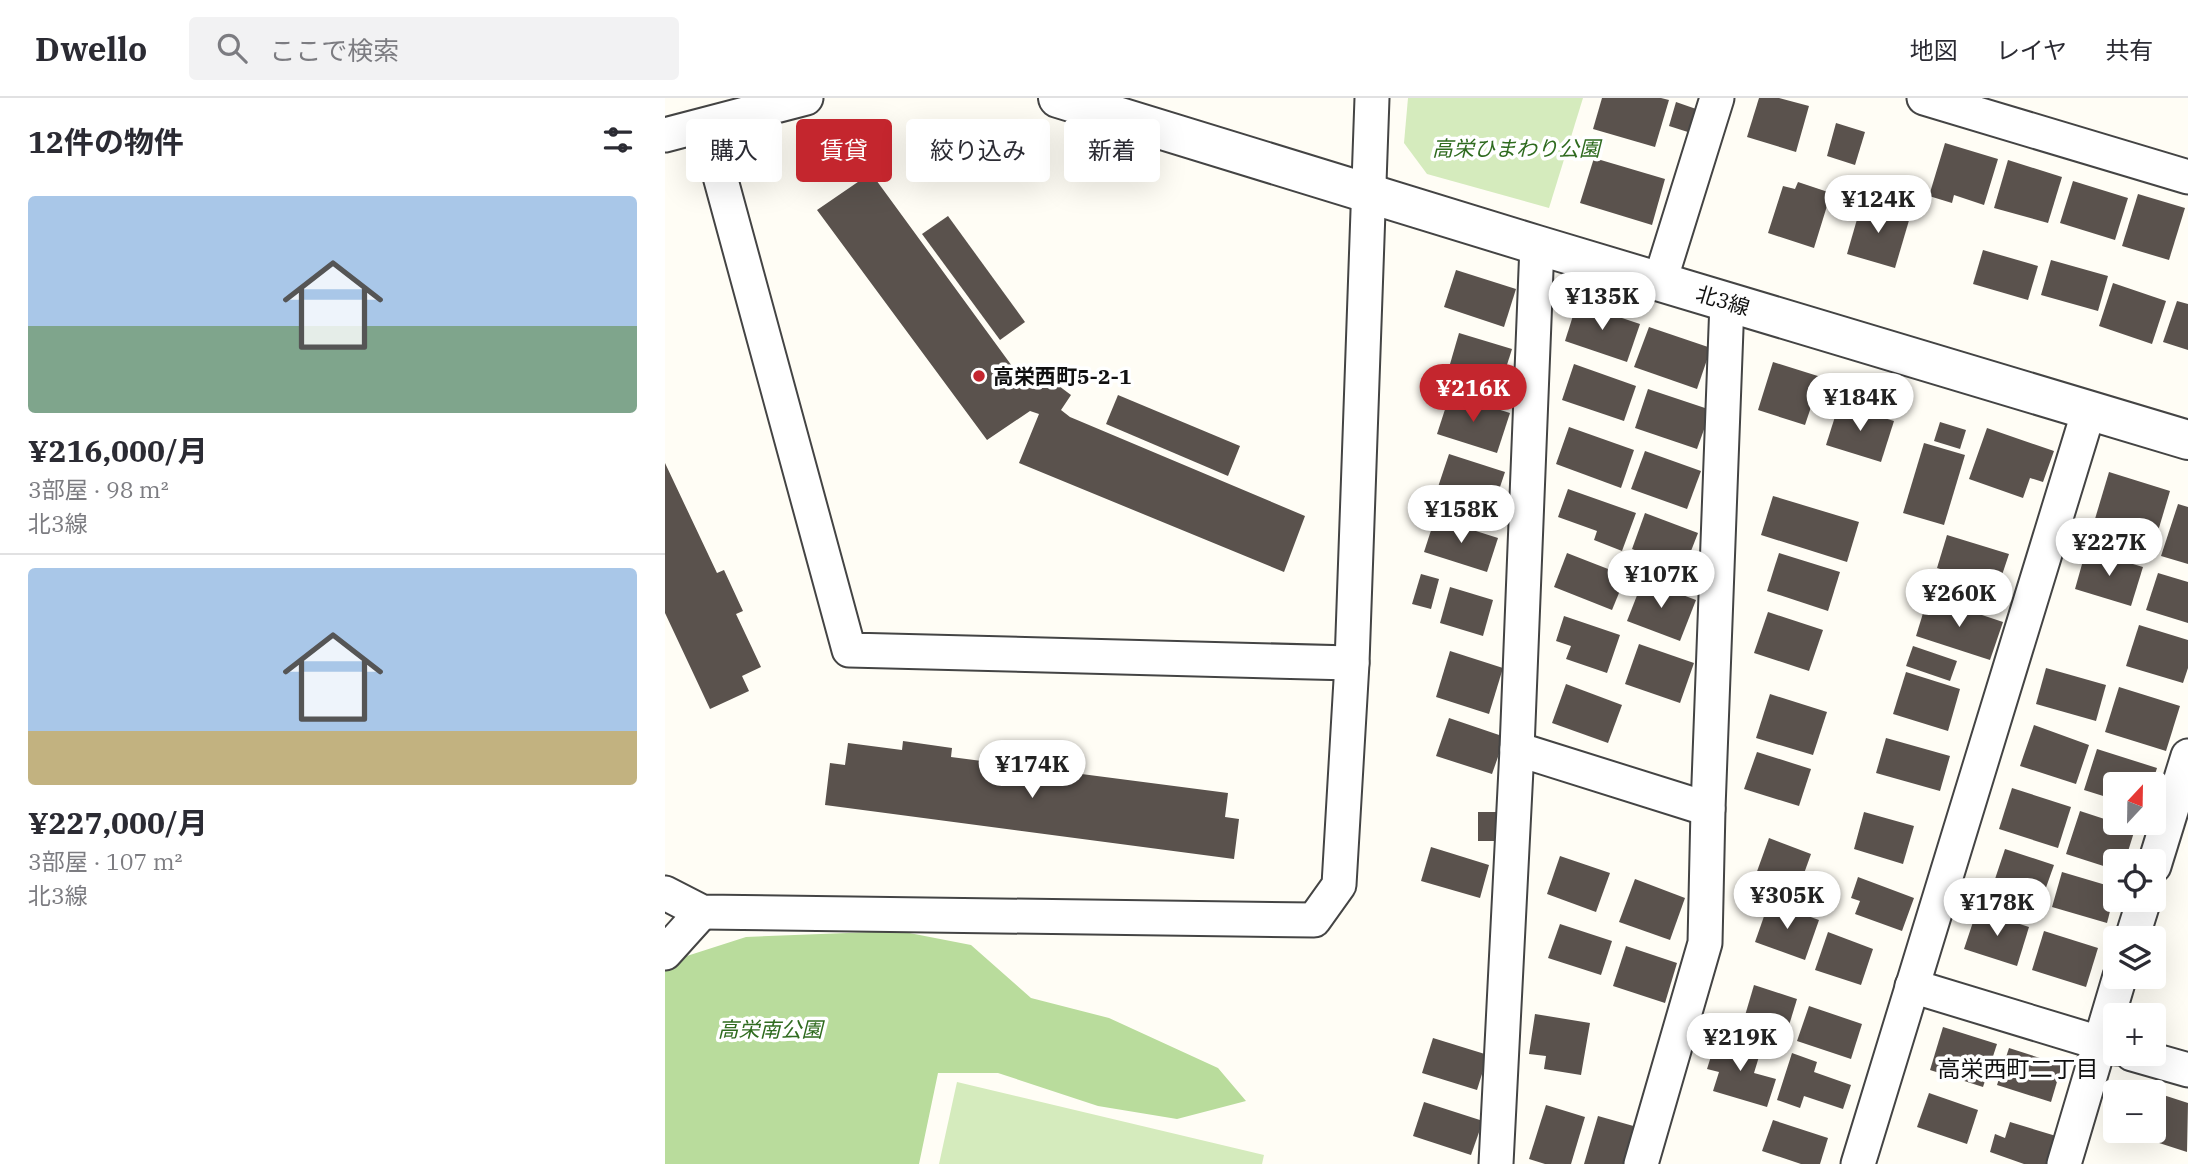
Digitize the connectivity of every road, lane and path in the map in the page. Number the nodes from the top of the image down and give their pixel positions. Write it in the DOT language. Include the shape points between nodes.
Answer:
graph roads {
  1 [pos="806,98"];
  2 [pos="1058,98"];
  3 [pos="1372,98"];
  4 [pos="1717,98"];
  5 [pos="1924,98"];
  6 [pos="728,119"];
  7 [pos="686,130"];
  8 [pos="665,135"];
  9 [pos="2188,177"];
  10 [pos="722,182"];
  11 [pos="1369,192"];
  12 [pos="1537,245"];
  13 [pos="1660,281"];
  14 [pos="1727,302"];
  15 [pos="2089,410"];
  16 [pos="2188,440"];
  17 [pos="1352,663"];
  18 [pos="1517,748"];
  19 [pos="2188,756"];
  20 [pos="1708,809"];
  21 [pos="2159,849"];
  22 [pos="665,893"];
  23 [pos="702,912"];
  24 [pos="665,953"];
  25 [pos="1912,986"];
  26 [pos="2103,1044"];
  27 [pos="2103,1059"];
  28 [pos="2166,1064"];
  29 [pos="2188,1070"];
  30 [pos="1496,1164"];
  31 [pos="1641,1164"];
  32 [pos="1858,1164"];
  33 [pos="2064,1164"];
  1 -- 6 [label="street"];
  2 -- 11 [label="street, 北3線"];
  3 -- 11 [label="street"];
  4 -- 13 [label="street"];
  5 -- 9 [label="street"];
  7 -- 8 [label="street"];
  10 -- 17 [label="street" via="849,650"];
  11 -- 12 [label="street, 北3線"];
  11 -- 17 [label="street"];
  12 -- 13 [label="street, 北3線"];
  12 -- 18 [label="street"];
  13 -- 14 [label="street, 北3線"];
  14 -- 15 [label="street, 北3線"];
  14 -- 20 [label="street"];
  15 -- 16 [label="street, 北3線"];
  15 -- 25 [label="street"];
  17 -- 23 [label="street" via="1339,885 1314,920"];
  18 -- 20 [label="street"];
  18 -- 30 [label="street"];
  19 -- 21 [label="street"];
  20 -- 31 [label="street" via="1705,943"];
  22 -- 23 [label="street"];
  23 -- 24 [label="street"];
  25 -- 26 [label="street"];
  25 -- 32 [label="street"];
  27 -- 33 [label="street"];
  28 -- 29 [label="street"];
}
